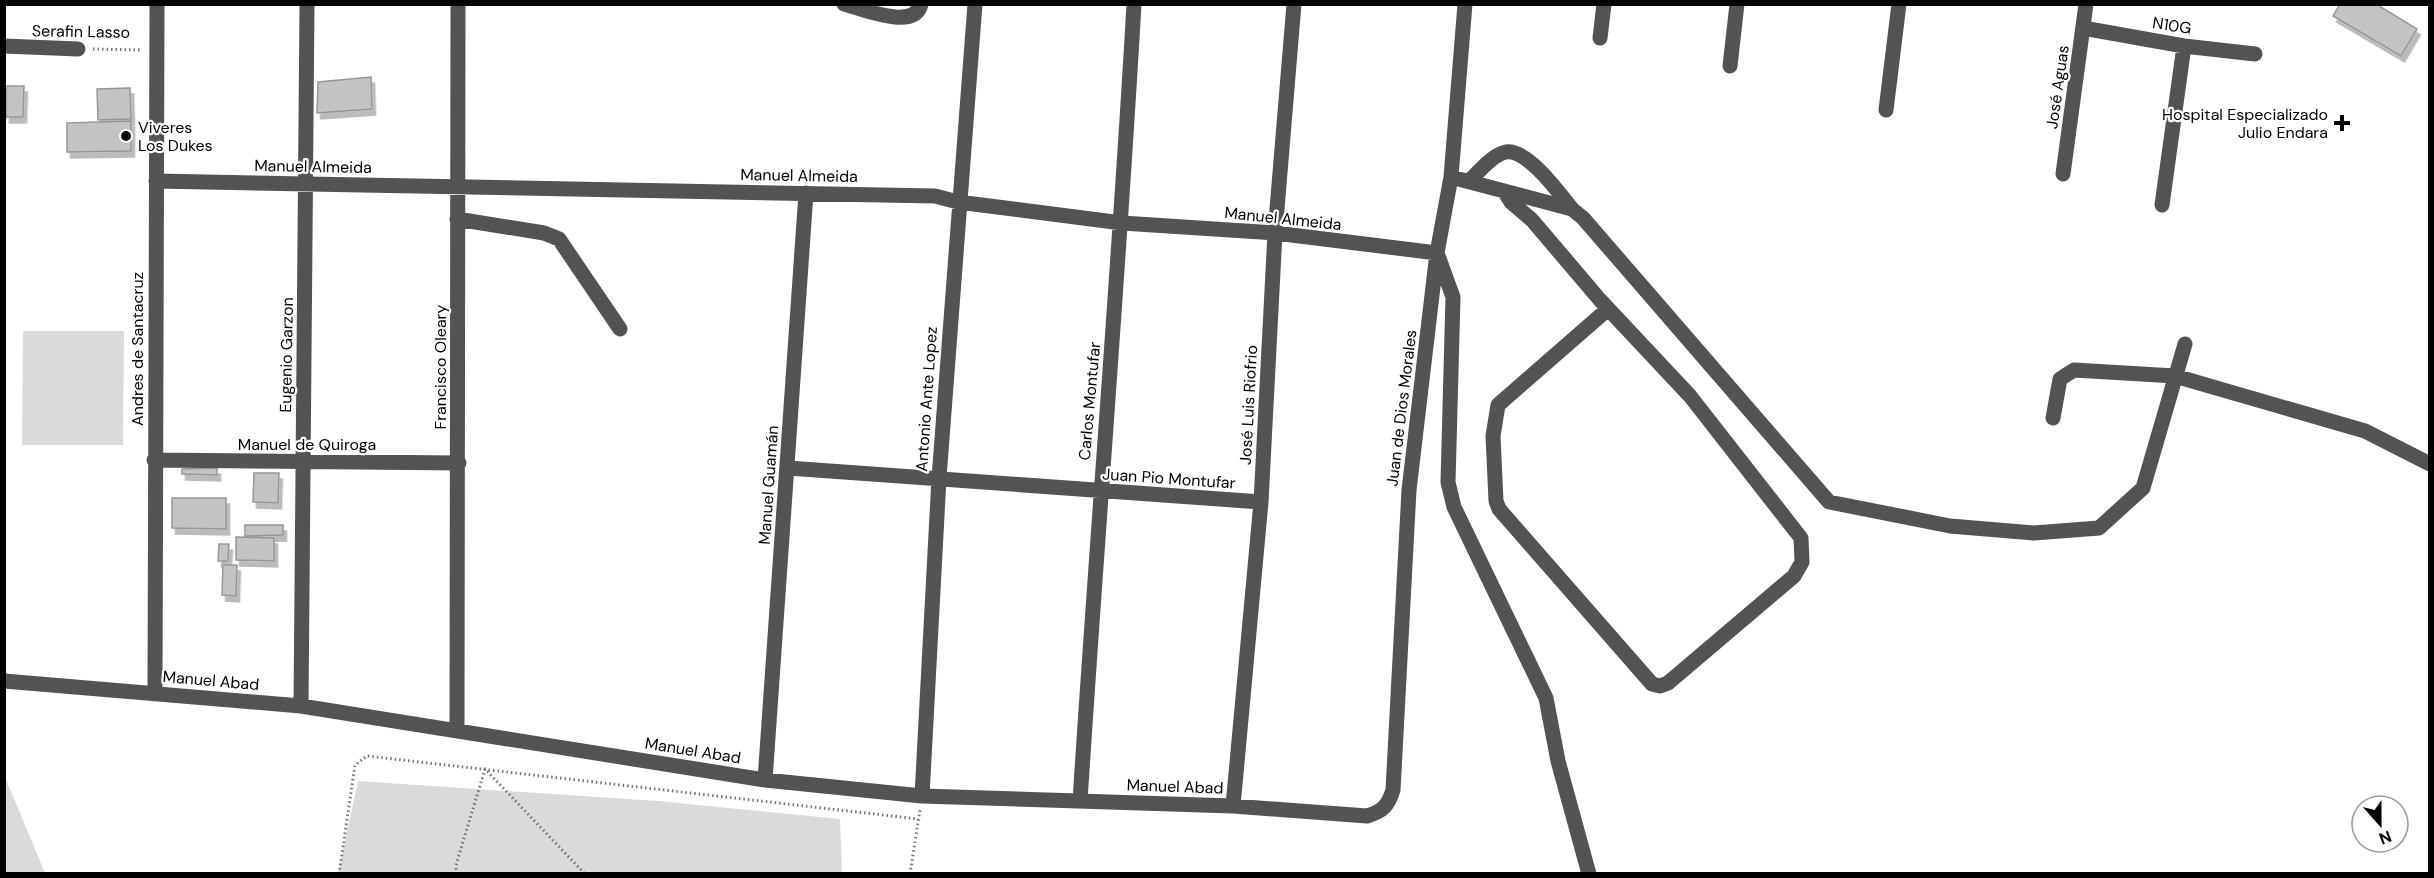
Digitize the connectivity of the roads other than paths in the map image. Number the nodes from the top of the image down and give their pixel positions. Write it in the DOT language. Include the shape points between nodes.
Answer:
graph roads {
  1 [pos="157,4"];
  2 [pos="307,4"];
  3 [pos="458,4"];
  4 [pos="844,4"];
  5 [pos="921,4"];
  6 [pos="975,4"];
  7 [pos="1134,4"];
  8 [pos="1294,4"];
  9 [pos="1465,4"];
  10 [pos="1604,4"];
  11 [pos="1737,4"];
  12 [pos="1899,4"];
  13 [pos="2086,4"];
  14 [pos="2083,28"];
  15 [pos="1600,38"];
  16 [pos="4,46"];
  17 [pos="2184,46"];
  18 [pos="78,49"];
  19 [pos="2255,54"];
  20 [pos="1730,66"];
  21 [pos="1886,110"];
  22 [pos="2063,174"];
  23 [pos="1451,177"];
  24 [pos="156,181"];
  25 [pos="1469,181"];
  26 [pos="305,184"];
  27 [pos="457,187"];
  28 [pos="1504,191"];
  29 [pos="806,193"];
  30 [pos="958,202"];
  31 [pos="2162,205"];
  32 [pos="1572,209"];
  33 [pos="458,219"];
  34 [pos="1122,223"];
  35 [pos="1275,233"];
  36 [pos="1437,254"];
  37 [pos="1608,309"];
  38 [pos="620,329"];
  39 [pos="2185,344"];
  40 [pos="2175,376"];
  41 [pos="2053,418"];
  42 [pos="154,460"];
  43 [pos="303,463"];
  44 [pos="459,463"];
  45 [pos="2430,464"];
  46 [pos="788,468"];
  47 [pos="939,478"];
  48 [pos="1099,491"];
  49 [pos="1261,502"];
  50 [pos="4,681"];
  51 [pos="154,693"];
  52 [pos="301,706"];
  53 [pos="457,729"];
  54 [pos="765,780"];
  55 [pos="922,796"];
  56 [pos="1080,801"];
  57 [pos="1233,806"];
  58 [pos="1380,812"];
  59 [pos="1589,873"];
  1 -- 24 [label="street, Andres de Santacruz"];
  2 -- 26 [label="street, Eugenio Garzon"];
  3 -- 27 [label="street, Francisco Oleary"];
  4 -- 5 [label="street" via="906,19 916,14"];
  6 -- 30 [label="street, Antonio Ante Lopez"];
  7 -- 34 [label="street, Carlos Montufar"];
  8 -- 35 [label="street, José Luis Riofrio"];
  9 -- 23 [label="street, Juan de Dios Morales"];
  10 -- 15 [label="street"];
  11 -- 20 [label="street"];
  12 -- 21 [label="street"];
  13 -- 14 [label="street, José Aguas"];
  14 -- 17 [label="street, N10G"];
  14 -- 22 [label="street, José Aguas"];
  16 -- 18 [label="street, Serafin Lasso"];
  17 -- 19 [label="street, N10G"];
  17 -- 31 [label="street"];
  23 -- 25 [label="street"];
  23 -- 36 [label="street, Juan de Dios Morales"];
  24 -- 26 [label="street, Manuel Almeida"];
  24 -- 42 [label="street, Andres de Santacruz"];
  25 -- 28 [label="street"];
  25 -- 32 [label="street" via="1495,157 1508,152 1524,156"];
  26 -- 27 [label="street, Manuel Almeida"];
  26 -- 43 [label="street, Eugenio Garzon"];
  27 -- 29 [label="street, Manuel Almeida"];
  27 -- 33 [label="street, Francisco Oleary"];
  28 -- 32 [label="street"];
  28 -- 37 [label="street"];
  29 -- 30 [label="street, Manuel Almeida" via="935,196"];
  29 -- 46 [label="street, Manuel Guamán"];
  30 -- 34 [label="street, Manuel Almeida"];
  30 -- 47 [label="street, Antonio Ante Lopez"];
  32 -- 40 [label="street" via="1829,501 1950,526 2034,533 2099,528 2143,488"];
  33 -- 38 [label="street" via="559,239"];
  33 -- 44 [label="street, Francisco Oleary"];
  34 -- 35 [label="street, Manuel Almeida"];
  34 -- 48 [label="street, Carlos Montufar"];
  35 -- 36 [label="street, Manuel Almeida"];
  35 -- 49 [label="street, José Luis Riofrio"];
  36 -- 58 [label="street, Juan de Dios Morales" via="1409,490 1393,790 1388,805"];
  36 -- 59 [label="street" via="1453,297 1448,482 1454,507 1546,698 1558,761"];
  37 -- 37 [label="street" via="1498,405 1493,436 1496,501 1652,684 1660,686 1794,576 1802,562 1803,547 1796,529 1690,396"];
  39 -- 40 [label="street"];
  40 -- 41 [label="street" via="2074,370 2060,379"];
  40 -- 45 [label="street" via="2365,431"];
  42 -- 43 [label="street, Manuel de Quiroga"];
  42 -- 51 [label="street, Andres de Santacruz"];
  43 -- 44 [label="street, Manuel de Quiroga"];
  43 -- 52 [label="street, Eugenio Garzon"];
  44 -- 53 [label="street, Francisco Oleary"];
  46 -- 47 [label="street, Juan Pio Montufar"];
  46 -- 54 [label="street, Manuel Guamán"];
  47 -- 48 [label="street, Juan Pio Montufar"];
  47 -- 55 [label="street, Antonio Ante Lopez"];
  48 -- 49 [label="street, Juan Pio Montufar"];
  48 -- 56 [label="street, Carlos Montufar"];
  49 -- 57 [label="street, José Luis Riofrio"];
  50 -- 51 [label="street, Manuel Abad"];
  51 -- 52 [label="street, Manuel Abad"];
  52 -- 53 [label="street, Manuel Abad"];
  53 -- 54 [label="street, Manuel Abad"];
  54 -- 55 [label="street, Manuel Abad"];
  55 -- 56 [label="street, Manuel Abad"];
  56 -- 57 [label="street, Manuel Abad"];
  57 -- 58 [label="street, Manuel Abad" via="1367,816"];
}
